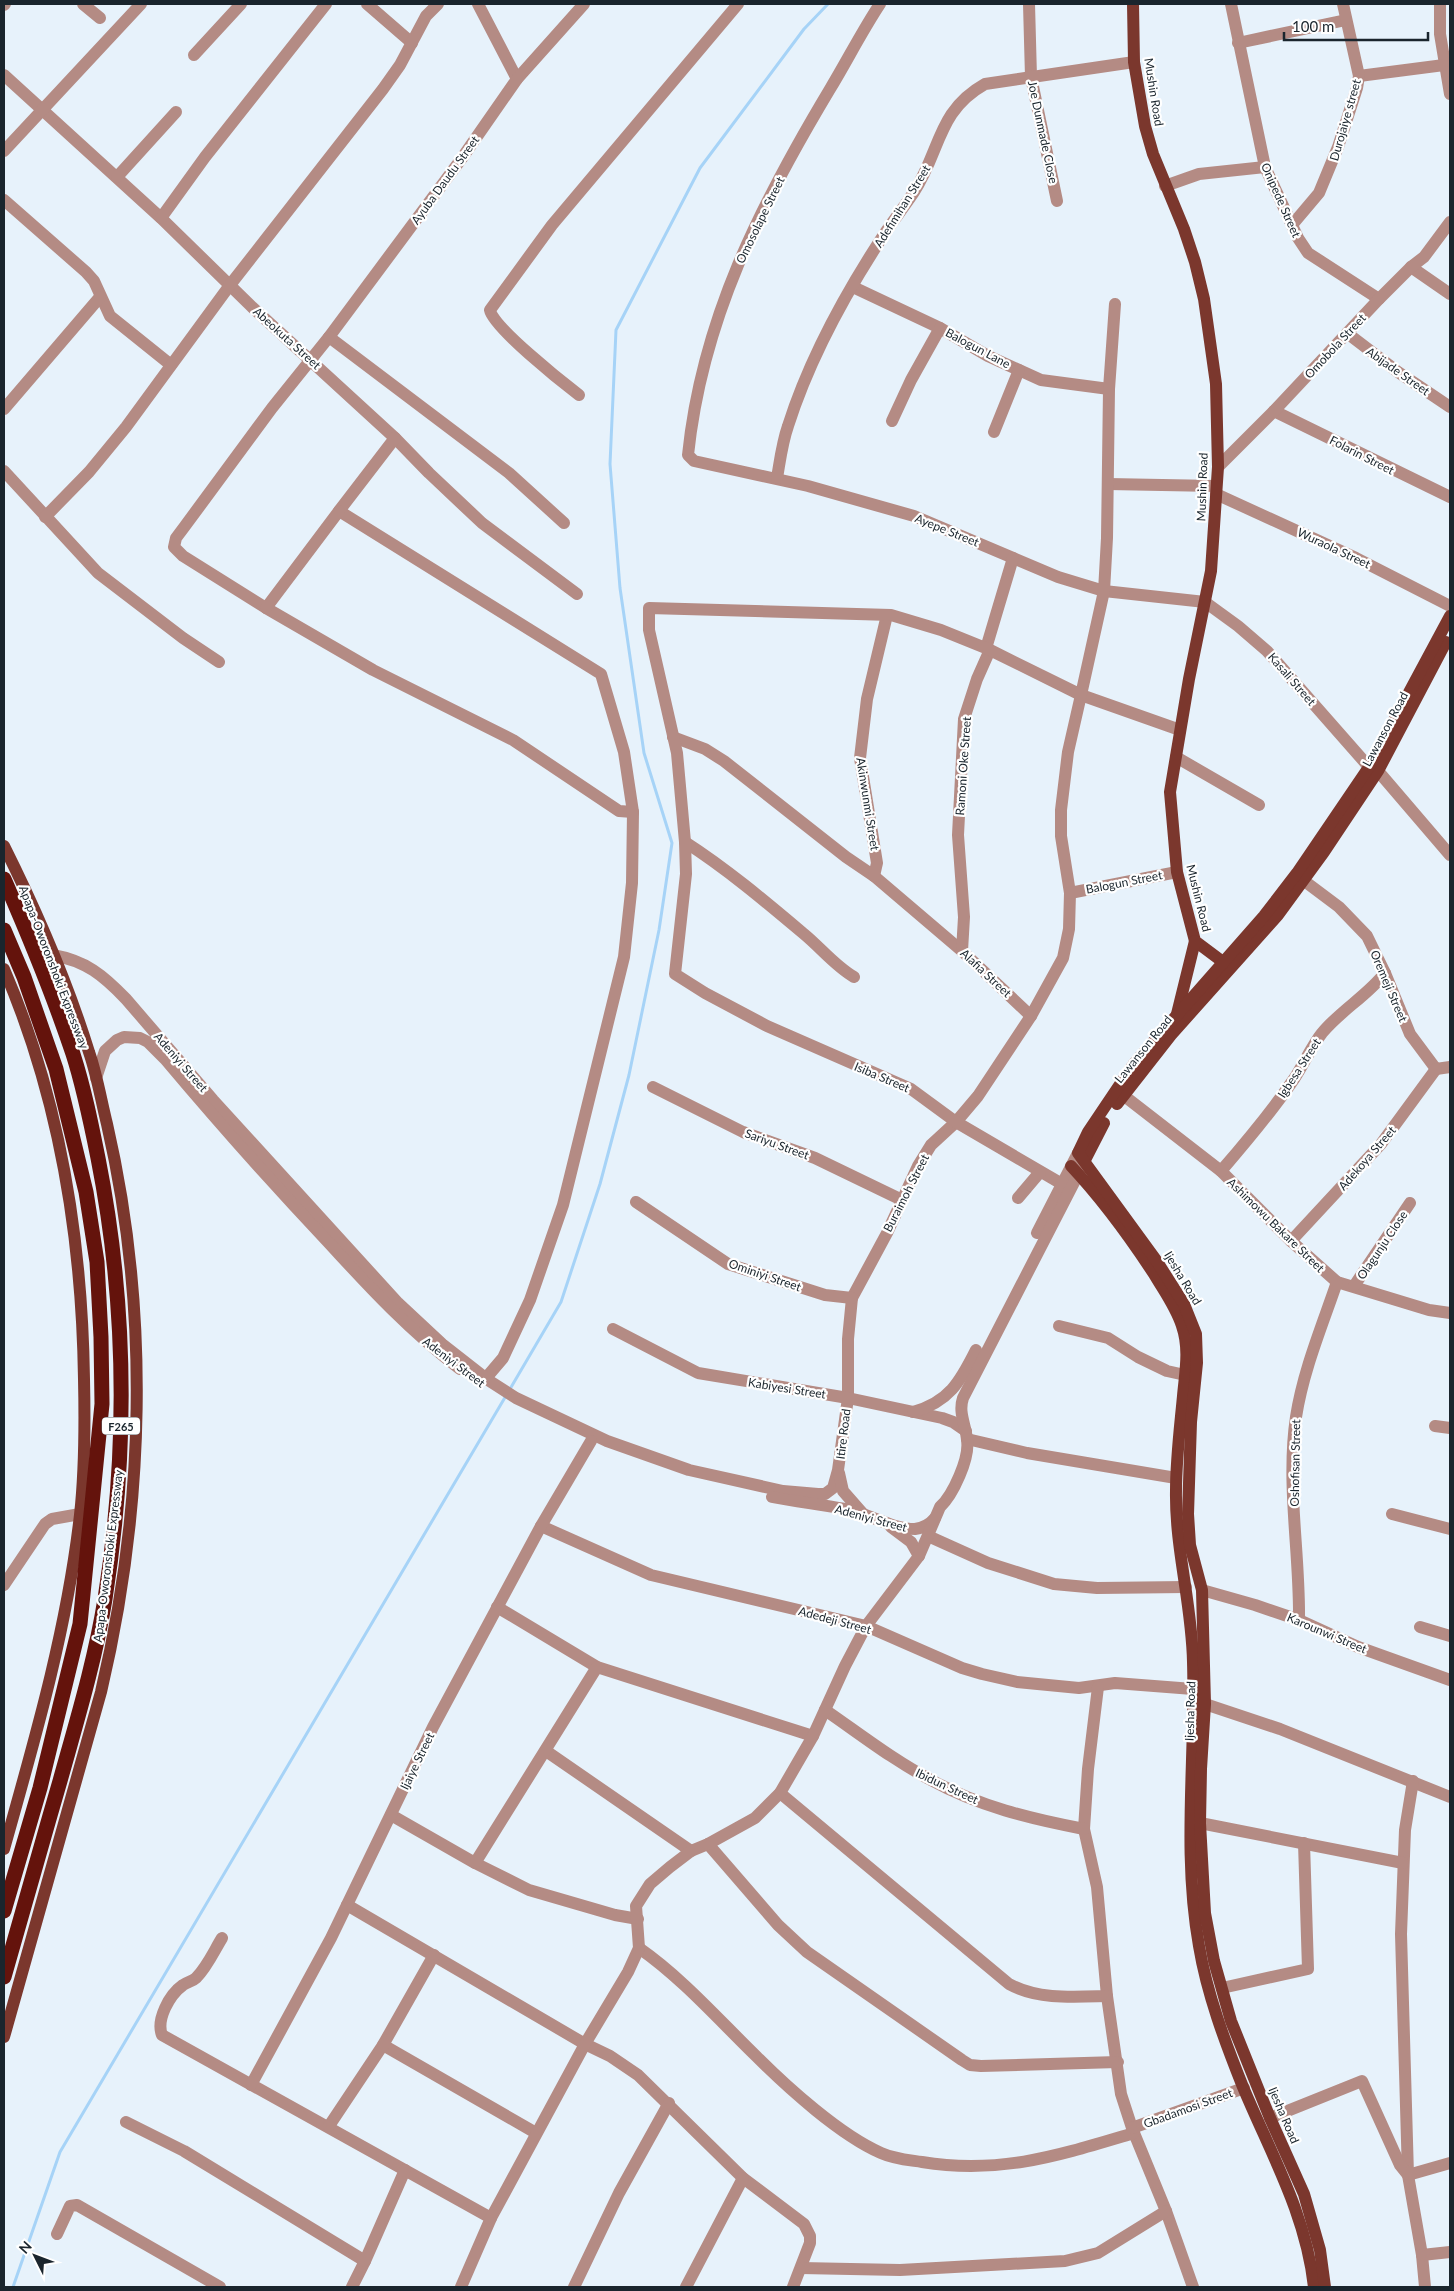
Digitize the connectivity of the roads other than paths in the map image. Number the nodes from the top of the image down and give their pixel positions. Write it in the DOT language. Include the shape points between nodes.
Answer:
graph roads {
  1 [pos="83,4"];
  2 [pos="141,4"];
  3 [pos="241,4"];
  4 [pos="326,4"];
  5 [pos="367,4"];
  6 [pos="438,4"];
  7 [pos="478,4"];
  8 [pos="584,4"];
  9 [pos="738,4"];
  10 [pos="880,4"];
  11 [pos="1029,4"];
  12 [pos="1133,4"];
  13 [pos="1231,4"];
  14 [pos="1343,4"];
  15 [pos="1444,11"];
  16 [pos="100,18"];
  17 [pos="1346,20"];
  18 [pos="412,43"];
  19 [pos="1238,43"];
  20 [pos="194,55"];
  21 [pos="1134,62"];
  22 [pos="1444,65"];
  23 [pos="4,75"];
  24 [pos="1359,76"];
  25 [pos="1031,77"];
  26 [pos="517,79"];
  27 [pos="1450,94"];
  28 [pos="42,110"];
  29 [pos="176,112"];
  30 [pos="4,152"];
  31 [pos="1265,167"];
  32 [pos="117,177"];
  33 [pos="1164,186"];
  34 [pos="4,200"];
  35 [pos="1057,201"];
  36 [pos="161,218"];
  37 [pos="1450,222"];
  38 [pos="1292,225"];
  39 [pos="1411,267"];
  40 [pos="230,286"];
  41 [pos="853,287"];
  42 [pos="1450,294"];
  43 [pos="100,297"];
  44 [pos="1379,299"];
  45 [pos="1115,304"];
  46 [pos="940,328"];
  47 [pos="1347,333"];
  48 [pos="330,337"];
  49 [pos="311,360"];
  50 [pos="170,365"];
  51 [pos="1019,370"];
  52 [pos="1109,389"];
  53 [pos="579,394"];
  54 [pos="1450,407"];
  55 [pos="4,408"];
  56 [pos="1274,411"];
  57 [pos="892,421"];
  58 [pos="994,432"];
  59 [pos="395,438"];
  60 [pos="688,455"];
  61 [pos="1218,468"];
  62 [pos="4,472"];
  63 [pos="777,478"];
  64 [pos="1108,484"];
  65 [pos="1216,490"];
  66 [pos="1450,497"];
  67 [pos="339,511"];
  68 [pos="45,517"];
  69 [pos="564,523"];
  70 [pos="1013,558"];
  71 [pos="1104,591"];
  72 [pos="577,594"];
  73 [pos="1205,602"];
  74 [pos="1450,606"];
  75 [pos="266,608"];
  76 [pos="887,615"];
  77 [pos="1450,616"];
  78 [pos="1450,634"];
  79 [pos="988,649"];
  80 [pos="219,662"];
  81 [pos="1081,695"];
  82 [pos="1180,730"];
  83 [pos="673,737"];
  84 [pos="1176,757"];
  85 [pos="1373,769"];
  86 [pos="1259,805"];
  87 [pos="633,812"];
  88 [pos="686,842"];
  89 [pos="4,846"];
  90 [pos="1450,855"];
  91 [pos="1177,872"];
  92 [pos="874,876"];
  93 [pos="4,880"];
  94 [pos="1303,880"];
  95 [pos="1070,893"];
  96 [pos="4,930"];
  97 [pos="1195,941"];
  98 [pos="962,951"];
  99 [pos="53,955"];
  100 [pos="1223,962"];
  101 [pos="4,972"];
  102 [pos="1385,973"];
  103 [pos="854,977"];
  104 [pos="1177,1014"];
  105 [pos="1031,1016"];
  106 [pos="1450,1067"];
  107 [pos="1436,1069"];
  108 [pos="96,1078"];
  109 [pos="653,1087"];
  110 [pos="1123,1095"];
  111 [pos="956,1122"];
  112 [pos="1082,1157"];
  113 [pos="1075,1169"];
  114 [pos="1040,1172"];
  115 [pos="1221,1172"];
  116 [pos="1062,1184"];
  117 [pos="1018,1198"];
  118 [pos="902,1200"];
  119 [pos="636,1202"];
  120 [pos="1410,1203"];
  121 [pos="1291,1242"];
  122 [pos="1152,1263"];
  123 [pos="1337,1282"];
  124 [pos="1354,1286"];
  125 [pos="852,1298"];
  126 [pos="1450,1313"];
  127 [pos="1059,1326"];
  128 [pos="613,1330"];
  129 [pos="1185,1375"];
  130 [pos="487,1382"];
  131 [pos="848,1398"];
  132 [pos="539,1413"];
  133 [pos="912,1413"];
  134 [pos="1435,1426"];
  135 [pos="1450,1428"];
  136 [pos="967,1435"];
  137 [pos="590,1441"];
  138 [pos="838,1470"];
  139 [pos="1176,1478"];
  140 [pos="80,1514"];
  141 [pos="1392,1514"];
  142 [pos="864,1515"];
  143 [pos="936,1517"];
  144 [pos="880,1521"];
  145 [pos="541,1526"];
  146 [pos="1450,1529"];
  147 [pos="928,1536"];
  148 [pos="919,1556"];
  149 [pos="4,1585"];
  150 [pos="1186,1587"];
  151 [pos="1202,1590"];
  152 [pos="497,1607"];
  153 [pos="1299,1620"];
  154 [pos="866,1626"];
  155 [pos="1420,1627"];
  156 [pos="1450,1636"];
  157 [pos="598,1667"];
  158 [pos="1450,1680"];
  159 [pos="1098,1687"];
  160 [pos="1193,1689"];
  161 [pos="1205,1704"];
  162 [pos="825,1710"];
  163 [pos="813,1736"];
  164 [pos="546,1750"];
  165 [pos="1413,1781"];
  166 [pos="780,1793"];
  167 [pos="1450,1797"];
  168 [pos="391,1815"];
  169 [pos="1200,1823"];
  170 [pos="1084,1829"];
  171 [pos="1304,1843"];
  172 [pos="708,1844"];
  173 [pos="4,1849"];
  174 [pos="691,1851"];
  175 [pos="475,1863"];
  176 [pos="1402,1863"];
  177 [pos="346,1905"];
  178 [pos="4,1911"];
  179 [pos="638,1919"];
  180 [pos="222,1938"];
  181 [pos="639,1948"];
  182 [pos="434,1955"];
  183 [pos="1209,1963"];
  184 [pos="4,1977"];
  185 [pos="1222,1988"];
  186 [pos="1107,1996"];
  187 [pos="4,2037"];
  188 [pos="585,2044"];
  189 [pos="383,2045"];
  190 [pos="1118,2062"];
  191 [pos="251,2085"];
  192 [pos="1244,2088"];
  193 [pos="669,2103"];
  194 [pos="1270,2118"];
  195 [pos="126,2122"];
  196 [pos="329,2126"];
  197 [pos="1133,2131"];
  198 [pos="536,2133"];
  199 [pos="1450,2163"];
  200 [pos="405,2170"];
  201 [pos="1408,2174"];
  202 [pos="743,2178"];
  203 [pos="1166,2211"];
  204 [pos="491,2218"];
  205 [pos="57,2234"];
  206 [pos="1450,2252"];
  207 [pos="1422,2255"];
  208 [pos="365,2261"];
  209 [pos="801,2268"];
  210 [pos="220,2287"];
  211 [pos="352,2287"];
  212 [pos="462,2287"];
  213 [pos="574,2287"];
  214 [pos="686,2287"];
  215 [pos="793,2287"];
  216 [pos="1193,2287"];
  217 [pos="1314,2287"];
  218 [pos="1325,2287"];
  219 [pos="1424,2287"];
  1 -- 16 [label="street"];
  2 -- 28 [label="street"];
  3 -- 20 [label="street"];
  4 -- 36 [label="street"];
  5 -- 18 [label="street"];
  6 -- 18 [label="street" via="426,16"];
  7 -- 26 [label="street"];
  8 -- 26 [label="street, Ayuba Daudu Street"];
  9 -- 53 [label="street" via="552,225 490,310 509,334"];
  10 -- 60 [label="street, Omosolape Street" via="816,111 750,238 730,284 707,351"];
  11 -- 25 [label="street, Joe Dunmade Close"];
  12 -- 21 [label="main road, Mushin Road"];
  13 -- 19 [label="street, Onipede Street"];
  14 -- 17 [label="street, Durojaiye street"];
  15 -- 22 [label="street" via="1440,34"];
  17 -- 19 [label="street"];
  17 -- 24 [label="street, Durojaiye street"];
  18 -- 40 [label="street" via="383,89"];
  19 -- 31 [label="street, Onipede Street"];
  21 -- 25 [label="street, Adefimihan Street"];
  21 -- 33 [label="main road, Mushin Road" via="1145,126"];
  22 -- 24 [label="street"];
  22 -- 27 [label="street"];
  23 -- 28 [label="street, Abeokuta Street"];
  24 -- 38 [label="street, Durojaiye street" via="1328,175 1319,193"];
  25 -- 35 [label="street, Joe Dunmade Close"];
  25 -- 41 [label="street, Adefimihan Street" via="985,84 953,109 914,192"];
  26 -- 48 [label="street, Ayuba Daudu Street"];
  28 -- 30 [label="street"];
  28 -- 32 [label="street, Abeokuta Street"];
  29 -- 32 [label="street"];
  31 -- 33 [label="street" via="1198,174"];
  31 -- 38 [label="street, Onipede Street"];
  32 -- 36 [label="street, Abeokuta Street"];
  33 -- 61 [label="main road, Mushin Road" via="1184,229 1204,299 1216,384"];
  34 -- 43 [label="street" via="86,272 94,281"];
  36 -- 40 [label="street, Abeokuta Street"];
  37 -- 39 [label="street, Omobola Street" via="1424,257"];
  38 -- 44 [label="street, Onipede Street" via="1308,253"];
  39 -- 42 [label="street"];
  39 -- 44 [label="street, Omobola Street"];
  40 -- 49 [label="street, Abeokuta Street"];
  40 -- 50 [label="street"];
  41 -- 46 [label="street, Balogun Lane"];
  41 -- 63 [label="street, Adefimihan Street" via="812,366 794,409"];
  43 -- 50 [label="street" via="110,316"];
  43 -- 55 [label="street"];
  44 -- 47 [label="street, Omobola Street"];
  45 -- 52 [label="street"];
  46 -- 51 [label="street, Balogun Lane"];
  46 -- 57 [label="street"];
  47 -- 54 [label="street, Abijade Street"];
  47 -- 56 [label="street, Omobola Street"];
  48 -- 49 [label="street, Ayuba Daudu Street"];
  48 -- 69 [label="street" via="509,473"];
  49 -- 59 [label="street, Abeokuta Street"];
  49 -- 75 [label="street, Ayuba Daudu Street" via="272,408 174,544 175,550 183,556"];
  50 -- 68 [label="street" via="114,442"];
  51 -- 52 [label="street, Balogun Lane" via="1041,380"];
  51 -- 58 [label="street"];
  52 -- 64 [label="street"];
  56 -- 61 [label="street, Omobola Street"];
  56 -- 66 [label="street, Folarin Street"];
  59 -- 67 [label="street"];
  59 -- 72 [label="street, Abeokuta Street" via="482,523"];
  60 -- 63 [label="street, Ayepe Street" via="694,461"];
  61 -- 65 [label="main road, Mushin Road"];
  62 -- 68 [label="street"];
  63 -- 70 [label="street, Ayepe Street" via="914,516"];
  64 -- 65 [label="street"];
  64 -- 71 [label="street"];
  65 -- 73 [label="main road, Mushin Road" via="1214,542"];
  65 -- 74 [label="street, Wuraola Street"];
  67 -- 75 [label="street"];
  67 -- 87 [label="street" via="601,674 624,752"];
  68 -- 80 [label="street" via="98,573"];
  70 -- 71 [label="street, Ayepe Street" via="1058,578"];
  70 -- 79 [label="street, Ramoni Oke Street"];
  71 -- 73 [label="street, Ayepe Street"];
  71 -- 81 [label="street"];
  73 -- 82 [label="main road, Mushin Road"];
  73 -- 85 [label="street, Kasali Street" via="1266,651"];
  75 -- 87 [label="street" via="373,670 506,736 619,811"];
  76 -- 79 [label="street" via="941,630"];
  76 -- 83 [label="street" via="649,608 648,630"];
  76 -- 92 [label="street, Akinwunmi Street" via="867,699 860,758 877,863"];
  77 -- 85 [label="main road, Lawanson Road"];
  78 -- 85 [label="main road, Lawanson Road"];
  79 -- 81 [label="street"];
  79 -- 98 [label="street, Ramoni Oke Street" via="964,719 958,835 964,917"];
  81 -- 82 [label="street"];
  81 -- 95 [label="street" via="1068,752 1061,810 1061,836"];
  82 -- 84 [label="main road, Mushin Road"];
  83 -- 88 [label="street"];
  83 -- 92 [label="street, Alafia Street" via="686,740 724,761"];
  84 -- 86 [label="street"];
  84 -- 91 [label="main road, Mushin Road" via="1170,792"];
  85 -- 90 [label="street, Kasali Street"];
  85 -- 94 [label="main road, Lawanson Road"];
  85 -- 100 [label="main road, Lawanson Road" via="1264,916"];
  87 -- 130 [label="street" via="632,883 624,956 563,1205 530,1300 503,1358"];
  88 -- 103 [label="street"];
  88 -- 111 [label="street, Isiba Street" via="686,874 675,974 767,1026 911,1088"];
  89 -- 99 [label="main road, Apapa-Oworonshoki Expressway"];
  91 -- 95 [label="street, Balogun Street"];
  91 -- 97 [label="main road, Mushin Road"];
  92 -- 98 [label="street, Alafia Street"];
  93 -- 184 [label="highway, Apapa-Oworonshoki Expressway / F265" via="70,1046 91,1124 114,1257 121,1335 122,1403 118,1490 97,1639 86,1691"];
  94 -- 102 [label="street, Oremeji Street" via="1338,907 1367,936"];
  94 -- 110 [label="main road, Lawanson Road" via="1278,915 1171,1035"];
  95 -- 105 [label="street" via="1069,929 1063,958"];
  96 -- 178 [label="highway, Apapa-Oworonshoki Expressway / F265" via="56,1069 86,1192 97,1262 102,1404 80,1624 40,1788"];
  97 -- 100 [label="main road, Mushin Road"];
  97 -- 104 [label="main road"];
  98 -- 105 [label="street, Alafia Street"];
  99 -- 108 [label="main road, Apapa-Oworonshoki Expressway" via="71,998"];
  99 -- 130 [label="street, Adeniyi Street" via="70,958 103,975 398,1303"];
  100 -- 104 [label="main road, Lawanson Road"];
  101 -- 140 [label="main road" via="36,1054 56,1125 69,1190 83,1321 85,1432"];
  102 -- 107 [label="street, Oremeji Street" via="1410,1034"];
  102 -- 115 [label="street, Igbesa Street" via="1322,1034 1271,1111"];
  104 -- 112 [label="main road, Lawanson Road" via="1133,1065 1093,1125"];
  105 -- 111 [label="street, Buraimoh Street" via="998,1067"];
  106 -- 107 [label="street"];
  107 -- 121 [label="street, Adekoya Street" via="1381,1144"];
  108 -- 130 [label="street, Adeniyi Street" via="105,1051 116,1040 131,1036 148,1042 272,1183 390,1309 436,1350"];
  108 -- 187 [label="main road, Apapa-Oworonshoki Expressway" via="119,1175 135,1310 136,1457 130,1522 114,1634 101,1692"];
  109 -- 118 [label="street, Sariyu Street" via="743,1132 815,1158"];
  110 -- 112 [label="main road, Lawanson Road"];
  110 -- 115 [label="street, Ashimowu Bakare Street"];
  111 -- 114 [label="street, Isiba Street"];
  111 -- 118 [label="street, Buraimoh Street" via="931,1145"];
  112 -- 113 [label="street, Lawanson Road"];
  112 -- 122 [label="main road, Ijesha Road"];
  113 -- 116 [label="street"];
  113 -- 122 [label="main road, Ijesha Road"];
  113 -- 136 [label="street, Lawanson Road" via="963,1398 961,1410"];
  114 -- 116 [label="street, Isiba Street"];
  114 -- 117 [label="street"];
  115 -- 121 [label="street, Ashimowu Bakare Street"];
  116 -- 133 [label="street" via="966,1371 944,1398"];
  118 -- 125 [label="street, Buraimoh Street"];
  119 -- 125 [label="street, Ominiyi Street" via="728,1264 825,1295"];
  120 -- 124 [label="street, Olagunju Close"];
  121 -- 123 [label="street, Ashimowu Bakare Street"];
  122 -- 129 [label="main road, Ijesha Road" via="1182,1324 1186,1349"];
  122 -- 151 [label="main road, Ijesha Road" via="1188,1312 1197,1342 1188,1514 1190,1545"];
  123 -- 124 [label="street, Ashimowu Bakare Street"];
  123 -- 153 [label="street, Oshofisan Street" via="1302,1387 1296,1419 1293,1463"];
  124 -- 126 [label="street, Ashimowu Bakare Street" via="1429,1310"];
  125 -- 131 [label="street, Buraimoh Street"];
  127 -- 129 [label="street" via="1108,1338 1167,1371"];
  128 -- 131 [label="street, Kabiyesi Street" via="698,1373"];
  129 -- 139 [label="main road, Ijesha Road"];
  130 -- 132 [label="street, Adeniyi Street"];
  131 -- 133 [label="street, Kabiyesi Street"];
  131 -- 138 [label="street, Itire Road"];
  132 -- 137 [label="street, Adeniyi Street"];
  132 -- 138 [label="street, Adeniyi Street" via="689,1470 783,1491 825,1494 833,1488"];
  133 -- 136 [label="street, Kabiyesi Street" via="953,1422"];
  134 -- 135 [label="street"];
  136 -- 139 [label="street, Kabiyesi Street" via="1027,1453"];
  136 -- 143 [label="street, Lawanson Road" via="967,1453 961,1469"];
  137 -- 142 [label="street, Adeniyi Street" via="690,1477"];
  137 -- 145 [label="street, Ijaiye Street"];
  138 -- 142 [label="street" via="841,1488"];
  139 -- 150 [label="main road, Ijesha Road" via="1177,1530"];
  140 -- 149 [label="street" via="52,1519 45,1524"];
  140 -- 173 [label="main road" via="60,1639"];
  141 -- 146 [label="street"];
  142 -- 144 [label="street, Adeniyi Street"];
  143 -- 144 [label="street, Adeniyi Street" via="917,1529"];
  143 -- 147 [label="street, Lawanson Road"];
  144 -- 148 [label="street" via="902,1533 916,1547"];
  145 -- 152 [label="street, Ijaiye Street"];
  145 -- 154 [label="street, Adedeji Street" via="651,1574"];
  147 -- 148 [label="street, Lawanson Road"];
  147 -- 150 [label="street" via="988,1563 1054,1584 1096,1588"];
  148 -- 154 [label="street, Lawanson Road"];
  150 -- 160 [label="main road, Ijesha Road"];
  151 -- 153 [label="street, Karounwi Street"];
  151 -- 161 [label="main road, Ijesha Road"];
  152 -- 157 [label="street"];
  152 -- 168 [label="street, Ijaiye Street" via="433,1727"];
  153 -- 158 [label="street, Karounwi Street" via="1358,1647"];
  154 -- 159 [label="street, Adedeji Street" via="982,1674 1048,1685"];
  154 -- 162 [label="street, Lawanson Road"];
  155 -- 156 [label="street"];
  157 -- 163 [label="street"];
  157 -- 164 [label="street"];
  159 -- 160 [label="street, Adedeji Street" via="1115,1683"];
  159 -- 170 [label="street"];
  160 -- 183 [label="main road, Ijesha Road" via="1189,1854 1192,1901"];
  161 -- 165 [label="street" via="1280,1729"];
  161 -- 169 [label="main road, Ijesha Road"];
  162 -- 163 [label="street, Lawanson Road"];
  162 -- 170 [label="street, Ibidun Street" via="938,1784 1012,1813"];
  163 -- 166 [label="street, Lawanson Road"];
  164 -- 174 [label="street"];
  164 -- 175 [label="street"];
  165 -- 167 [label="street"];
  165 -- 176 [label="street"];
  166 -- 172 [label="street, Lawanson Road" via="755,1818"];
  166 -- 186 [label="street" via="1009,1984 1028,1993 1042,1995"];
  168 -- 175 [label="street"];
  168 -- 177 [label="street, Ijaiye Street"];
  169 -- 171 [label="street"];
  169 -- 183 [label="main road, Ijesha Road"];
  170 -- 186 [label="street" via="1097,1887"];
  171 -- 176 [label="street"];
  171 -- 185 [label="street" via="1308,1968"];
  172 -- 174 [label="street, Lawanson Road"];
  172 -- 190 [label="street" via="772,1918 807,1952 962,2060 981,2066"];
  174 -- 179 [label="street, Lawanson Road" via="650,1884 636,1906"];
  175 -- 179 [label="street" via="530,1890 615,1916"];
  176 -- 201 [label="street"];
  177 -- 182 [label="street"];
  177 -- 191 [label="street, Ijaiye Street"];
  179 -- 181 [label="street, Lawanson Road"];
  180 -- 191 [label="street" via="196,1978 182,1984 172,1996 158,2026 162,2035"];
  181 -- 188 [label="street"];
  181 -- 197 [label="street, Gbadamosi Street" via="674,1975 819,2113 881,2153 935,2164 986,2166 1045,2159"];
  182 -- 188 [label="street"];
  182 -- 189 [label="street"];
  183 -- 185 [label="main road, Ijesha Road"];
  183 -- 192 [label="main road, Ijesha Road" via="1216,2011"];
  185 -- 194 [label="main road, Ijesha Road" via="1231,2021"];
  186 -- 190 [label="street"];
  188 -- 193 [label="street" via="638,2075"];
  188 -- 198 [label="street"];
  189 -- 196 [label="street"];
  189 -- 198 [label="street"];
  190 -- 197 [label="street" via="1121,2094"];
  191 -- 196 [label="street"];
  192 -- 197 [label="street, Gbadamosi Street"];
  192 -- 217 [label="main road, Ijesha Road" via="1294,2202 1308,2246"];
  193 -- 202 [label="street"];
  193 -- 213 [label="street" via="619,2194"];
  194 -- 201 [label="street" via="1362,2081 1400,2165"];
  194 -- 218 [label="main road, Ijesha Road" via="1304,2194 1320,2250"];
  195 -- 208 [label="street" via="184,2151"];
  196 -- 200 [label="street"];
  197 -- 203 [label="street"];
  198 -- 204 [label="street"];
  199 -- 201 [label="street"];
  200 -- 204 [label="street"];
  200 -- 208 [label="street"];
  201 -- 207 [label="street"];
  202 -- 209 [label="street" via="804,2224 810,2243"];
  202 -- 214 [label="street"];
  203 -- 209 [label="street" via="1098,2253 1065,2261 900,2270"];
  203 -- 216 [label="street"];
  204 -- 212 [label="street"];
  205 -- 210 [label="street" via="70,2206 77,2205"];
  206 -- 207 [label="street"];
  207 -- 219 [label="street"];
  208 -- 211 [label="street"];
  209 -- 215 [label="street"];
}
